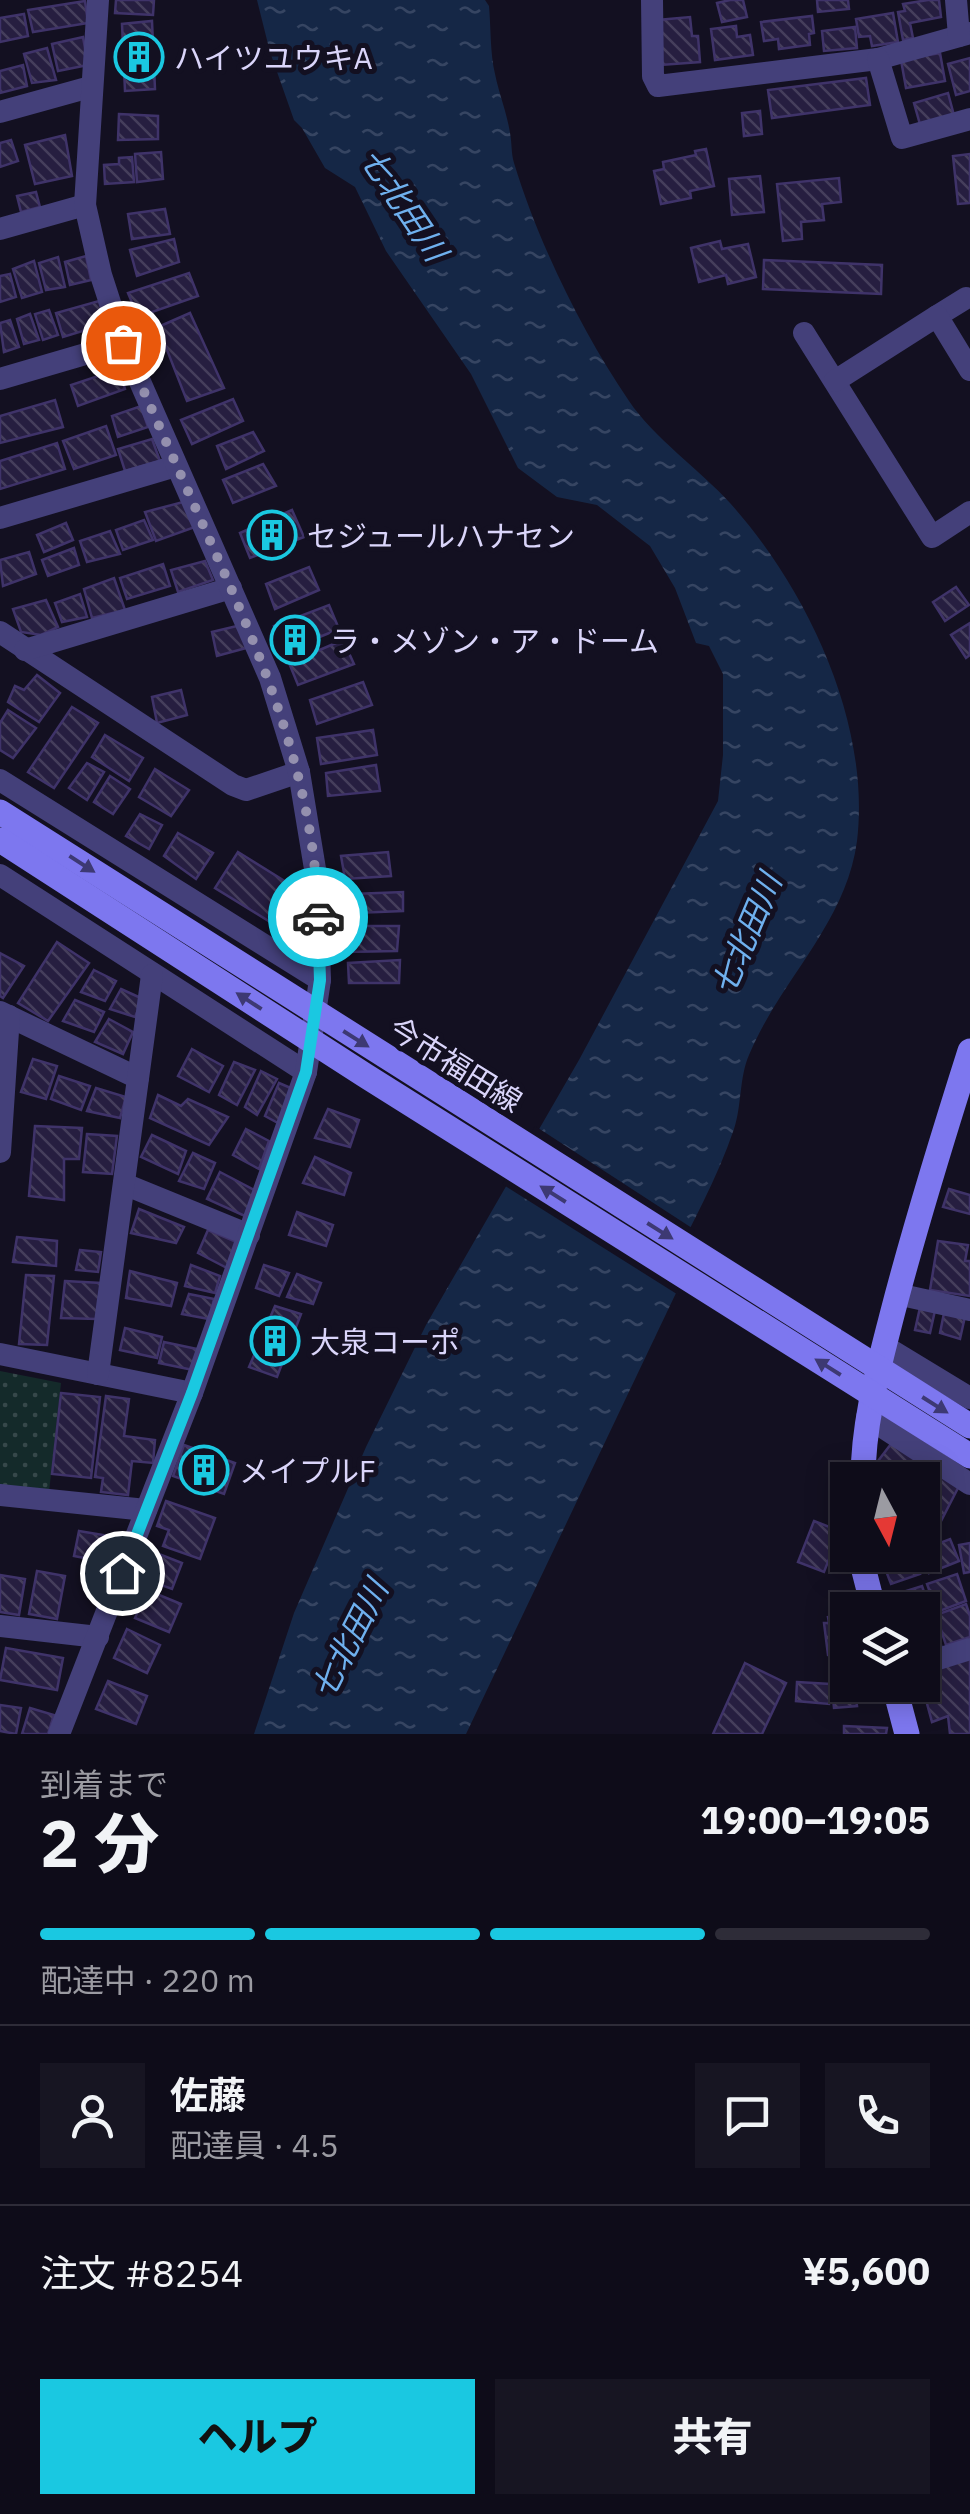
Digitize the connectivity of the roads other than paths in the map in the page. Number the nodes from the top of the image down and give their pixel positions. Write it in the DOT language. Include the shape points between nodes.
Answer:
graph roads {
  1 [pos="98,0"];
  2 [pos="652,0"];
  3 [pos="956,0"];
  4 [pos="965,35"];
  5 [pos="878,58"];
  6 [pos="90,87"];
  7 [pos="0,112"];
  8 [pos="970,119"];
  9 [pos="85,205"];
  10 [pos="0,229"];
  11 [pos="966,298"];
  12 [pos="937,316"];
  13 [pos="804,333"];
  14 [pos="123,343"];
  15 [pos="970,370"];
  16 [pos="0,378"];
  17 [pos="834,381"];
  18 [pos="176,466"];
  19 [pos="970,512"];
  20 [pos="0,518"];
  21 [pos="231,588"];
  22 [pos="0,632"];
  23 [pos="26,650"];
  24 [pos="299,772"];
  25 [pos="0,780"];
  26 [pos="0,812"];
  27 [pos="0,840"];
  28 [pos="0,875"];
  29 [pos="152,975"];
  30 [pos="320,980"];
  31 [pos="5,1014"];
  32 [pos="970,1052"];
  33 [pos="306,1072"];
  34 [pos="138,1078"];
  35 [pos="0,1152"];
  36 [pos="124,1184"];
  37 [pos="248,1234"];
  38 [pos="898,1294"];
  39 [pos="970,1310"];
  40 [pos="884,1346"];
  41 [pos="0,1354"];
  42 [pos="98,1374"];
  43 [pos="192,1393"];
  44 [pos="970,1398"];
  45 [pos="867,1417"];
  46 [pos="970,1426"];
  47 [pos="970,1456"];
  48 [pos="864,1462"];
  49 [pos="970,1484"];
  50 [pos="0,1495"];
  51 [pos="146,1510"];
  52 [pos="0,1626"];
  53 [pos="98,1636"];
  54 [pos="970,1649"];
  55 [pos="940,1658"];
  56 [pos="899,1702"];
  57 [pos="59,1734"];
  58 [pos="907,1734"];
  1 -- 6 [label="street"];
  2 -- 5 [label="street" via="658,86"];
  3 -- 4 [label="street"];
  4 -- 5 [label="street"];
  5 -- 8 [label="street" via="902,138"];
  6 -- 7 [label="street"];
  6 -- 9 [label="street"];
  9 -- 10 [label="street"];
  9 -- 14 [label="street"];
  11 -- 12 [label="street"];
  12 -- 15 [label="street"];
  12 -- 17 [label="street"];
  13 -- 17 [label="street"];
  14 -- 16 [label="street"];
  14 -- 18 [label="street"];
  17 -- 19 [label="street" via="932,537"];
  18 -- 20 [label="street"];
  18 -- 21 [label="street"];
  21 -- 23 [label="street"];
  21 -- 24 [label="street" via="270,678"];
  22 -- 23 [label="street"];
  23 -- 24 [label="street" via="233,785 246,790"];
  24 -- 30 [label="street" via="318,881"];
  25 -- 30 [label="street"];
  26 -- 46 [label="main road, 今市福田線, one-way, bridge"];
  47 -- 27 [label="main road, 今市福田線, one-way, bridge"];
  28 -- 29 [label="street"];
  29 -- 33 [label="street"];
  29 -- 34 [label="street"];
  30 -- 33 [label="street"];
  31 -- 34 [label="street"];
  31 -- 35 [label="street"];
  32 -- 38 [label="main road"];
  33 -- 37 [label="street"];
  34 -- 36 [label="street"];
  36 -- 37 [label="street"];
  36 -- 42 [label="street"];
  37 -- 43 [label="street"];
  38 -- 39 [label="street"];
  38 -- 40 [label="main road"];
  40 -- 44 [label="street"];
  40 -- 45 [label="main road"];
  41 -- 42 [label="street"];
  42 -- 43 [label="street"];
  43 -- 51 [label="street"];
  45 -- 48 [label="main road"];
  45 -- 49 [label="street"];
  50 -- 51 [label="street"];
  51 -- 53 [label="street"];
  52 -- 53 [label="street"];
  53 -- 57 [label="street"];
  54 -- 55 [label="street"];
  56 -- 58 [label="main road"];
}
